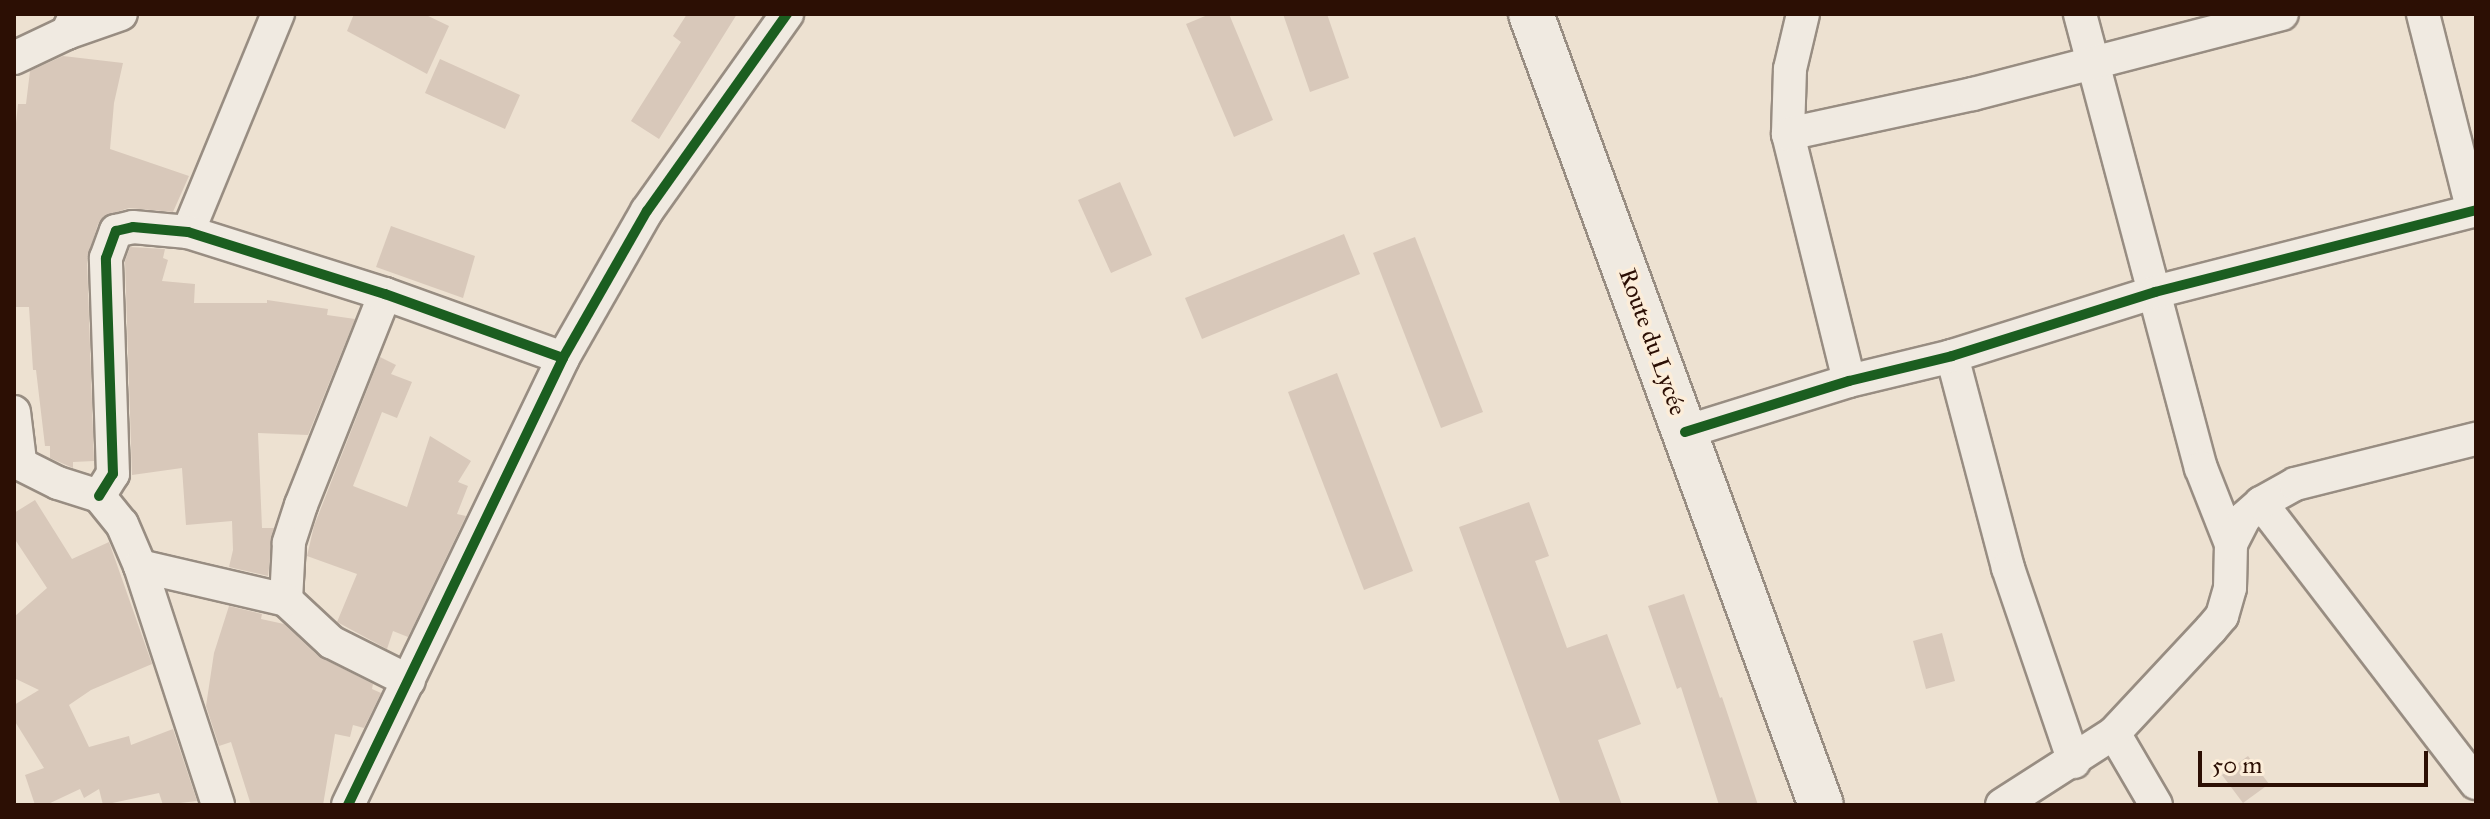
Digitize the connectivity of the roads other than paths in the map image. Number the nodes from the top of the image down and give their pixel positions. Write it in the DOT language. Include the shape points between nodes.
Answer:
graph roads {
  1 [pos="121,14"];
  2 [pos="278,14"];
  3 [pos="787,14"];
  4 [pos="1531,14"];
  5 [pos="1803,14"];
  6 [pos="2080,14"];
  7 [pos="2282,14"];
  8 [pos="2423,14"];
  9 [pos="71,23"];
  10 [pos="14,58"];
  11 [pos="2091,62"];
  12 [pos="1788,134"];
  13 [pos="2474,210"];
  14 [pos="188,232"];
  15 [pos="2155,292"];
  16 [pos="385,294"];
  17 [pos="1952,356"];
  18 [pos="563,358"];
  19 [pos="1849,381"];
  20 [pos="14,412"];
  21 [pos="1685,432"];
  22 [pos="2476,439"];
  23 [pos="17,461"];
  24 [pos="99,496"];
  25 [pos="2261,503"];
  26 [pos="2231,544"];
  27 [pos="140,566"];
  28 [pos="286,600"];
  29 [pos="409,681"];
  30 [pos="2114,733"];
  31 [pos="2074,762"];
  32 [pos="2476,783"];
  33 [pos="218,805"];
  34 [pos="348,805"];
  35 [pos="1821,805"];
  36 [pos="2002,805"];
  37 [pos="2156,805"];
  1 -- 9 [label="street"];
  2 -- 14 [label="street"];
  3 -- 18 [label="street" via="647,211"];
  4 -- 21 [label="main road, Route du Lycée"];
  5 -- 12 [label="street" via="1790,69"];
  6 -- 11 [label="street"];
  7 -- 11 [label="street"];
  8 -- 13 [label="street"];
  9 -- 10 [label="street"];
  11 -- 12 [label="street"];
  11 -- 15 [label="street"];
  12 -- 19 [label="street"];
  13 -- 15 [label="street"];
  14 -- 16 [label="street"];
  14 -- 24 [label="street" via="133,227 116,231 106,258 113,474"];
  15 -- 17 [label="street"];
  15 -- 26 [label="street" via="2201,468"];
  16 -- 18 [label="street"];
  16 -- 28 [label="street" via="301,505 289,543"];
  17 -- 19 [label="street"];
  17 -- 31 [label="street" via="2008,568"];
  18 -- 29 [label="street"];
  19 -- 21 [label="street"];
  20 -- 23 [label="street"];
  21 -- 35 [label="main road, Route du Lycée"];
  22 -- 25 [label="street" via="2295,484"];
  23 -- 24 [label="street" via="58,483"];
  24 -- 27 [label="street" via="122,524"];
  25 -- 26 [label="street" via="2244,518"];
  25 -- 32 [label="street"];
  26 -- 30 [label="street" via="2230,588 2222,616"];
  27 -- 28 [label="street"];
  27 -- 33 [label="street"];
  28 -- 29 [label="street" via="331,642"];
  29 -- 34 [label="street"];
  30 -- 31 [label="street"];
  30 -- 37 [label="street"];
  31 -- 36 [label="street"];
}
